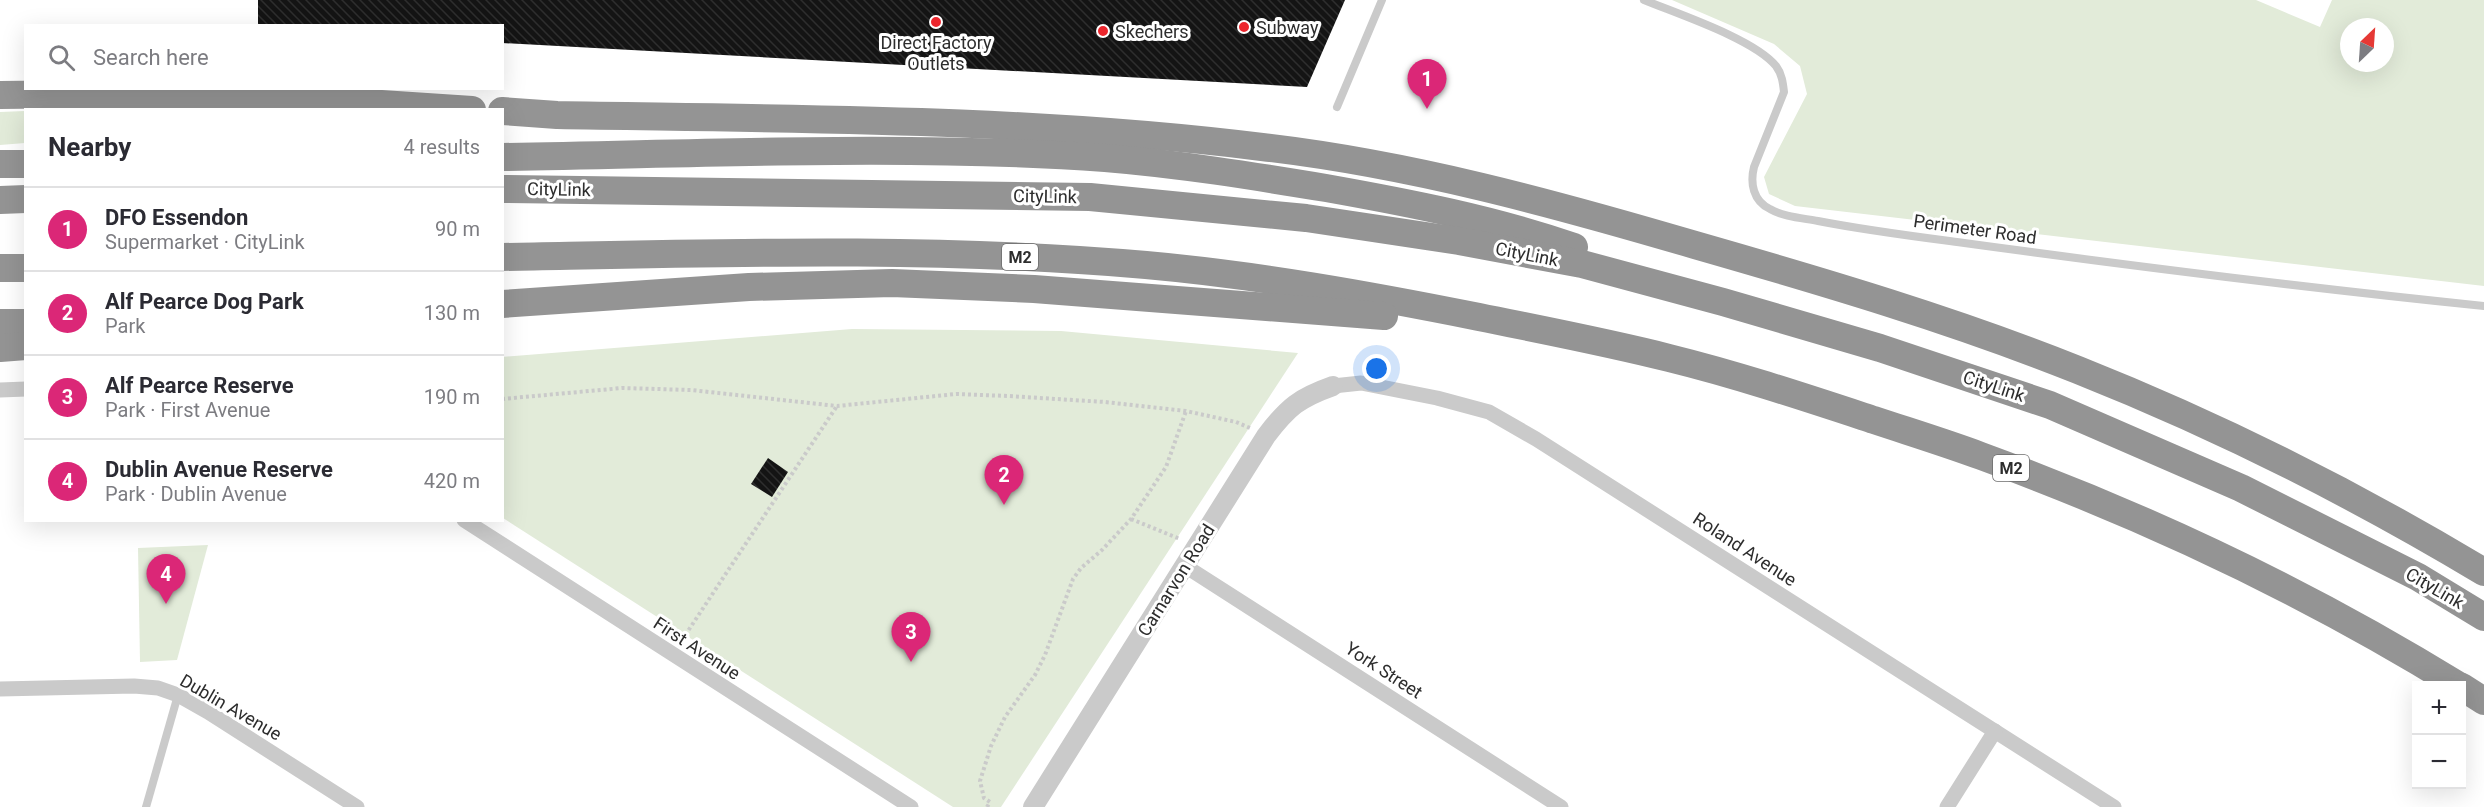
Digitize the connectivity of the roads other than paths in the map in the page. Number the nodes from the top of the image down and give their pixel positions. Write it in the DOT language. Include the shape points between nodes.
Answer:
graph roads {
  1 [pos="1382,0"];
  2 [pos="1644,0"];
  3 [pos="0,95"];
  4 [pos="1336,107"];
  5 [pos="440,108"];
  6 [pos="504,111"];
  7 [pos="557,115"];
  8 [pos="504,122"];
  9 [pos="504,157"];
  10 [pos="0,164"];
  11 [pos="24,164"];
  12 [pos="504,189"];
  13 [pos="24,199"];
  14 [pos="0,200"];
  15 [pos="504,257"];
  16 [pos="0,268"];
  17 [pos="24,268"];
  18 [pos="1723,302"];
  19 [pos="504,304"];
  20 [pos="2484,306"];
  21 [pos="0,323"];
  22 [pos="24,323"];
  23 [pos="1532,328"];
  24 [pos="24,346"];
  25 [pos="0,348"];
  26 [pos="1333,386"];
  27 [pos="24,389"];
  28 [pos="0,390"];
  29 [pos="467,522"];
  30 [pos="1185,566"];
  31 [pos="2484,572"];
  32 [pos="2484,617"];
  33 [pos="2451,681"];
  34 [pos="0,689"];
  35 [pos="2466,690"];
  36 [pos="178,694"];
  37 [pos="2484,701"];
  38 [pos="1995,731"];
  39 [pos="1034,803"];
  40 [pos="146,807"];
  41 [pos="357,807"];
  42 [pos="911,807"];
  43 [pos="1561,807"];
  44 [pos="1947,807"];
  45 [pos="2114,807"];
  1 -- 4 [label="lane"];
  2 -- 20 [label="lane, Perimeter Road" via="1746,43 1777,68 1784,92 1751,179 1759,200 1769,209 1833,224 1946,240"];
  3 -- 5 [label="highway" via="327,101"];
  6 -- 7 [label="highway"];
  7 -- 8 [label="highway"];
  7 -- 31 [label="highway" via="925,121 1160,136 1348,159 1493,188 1853,290 2078,370 2308,473"];
  9 -- 18 [label="highway" via="773,151 955,153 1105,158 1200,169 1421,204 1559,242"];
  10 -- 11 [label="highway"];
  12 -- 18 [label="highway, CityLink" via="1101,198 1306,218 1459,241 1582,264"];
  13 -- 14 [label="highway"];
  15 -- 23 [label="highway, M2" via="863,251 1149,265 1274,281"];
  16 -- 17 [label="highway"];
  18 -- 32 [label="highway, CityLink" via="1880,348 2050,405 2241,488 2418,577"];
  19 -- 23 [label="highway" via="892,283 1034,289"];
  21 -- 22 [label="highway"];
  23 -- 33 [label="highway, M2" via="1682,362 1980,455 2183,539 2310,602"];
  24 -- 25 [label="highway"];
  26 -- 30 [label="street, Carnarvon Road" via="1307,395 1285,412"];
  26 -- 38 [label="street, Roland Avenue" via="1361,383 1489,412"];
  27 -- 28 [label="street"];
  29 -- 42 [label="street, First Avenue"];
  30 -- 39 [label="street, Carnarvon Road"];
  30 -- 43 [label="street, York Street"];
  34 -- 36 [label="street, Dublin Avenue" via="134,686"];
  35 -- 37 [label="highway, M2"];
  36 -- 40 [label="lane"];
  36 -- 41 [label="street, Dublin Avenue"];
  38 -- 44 [label="street"];
  38 -- 45 [label="street, Roland Avenue"];
}
